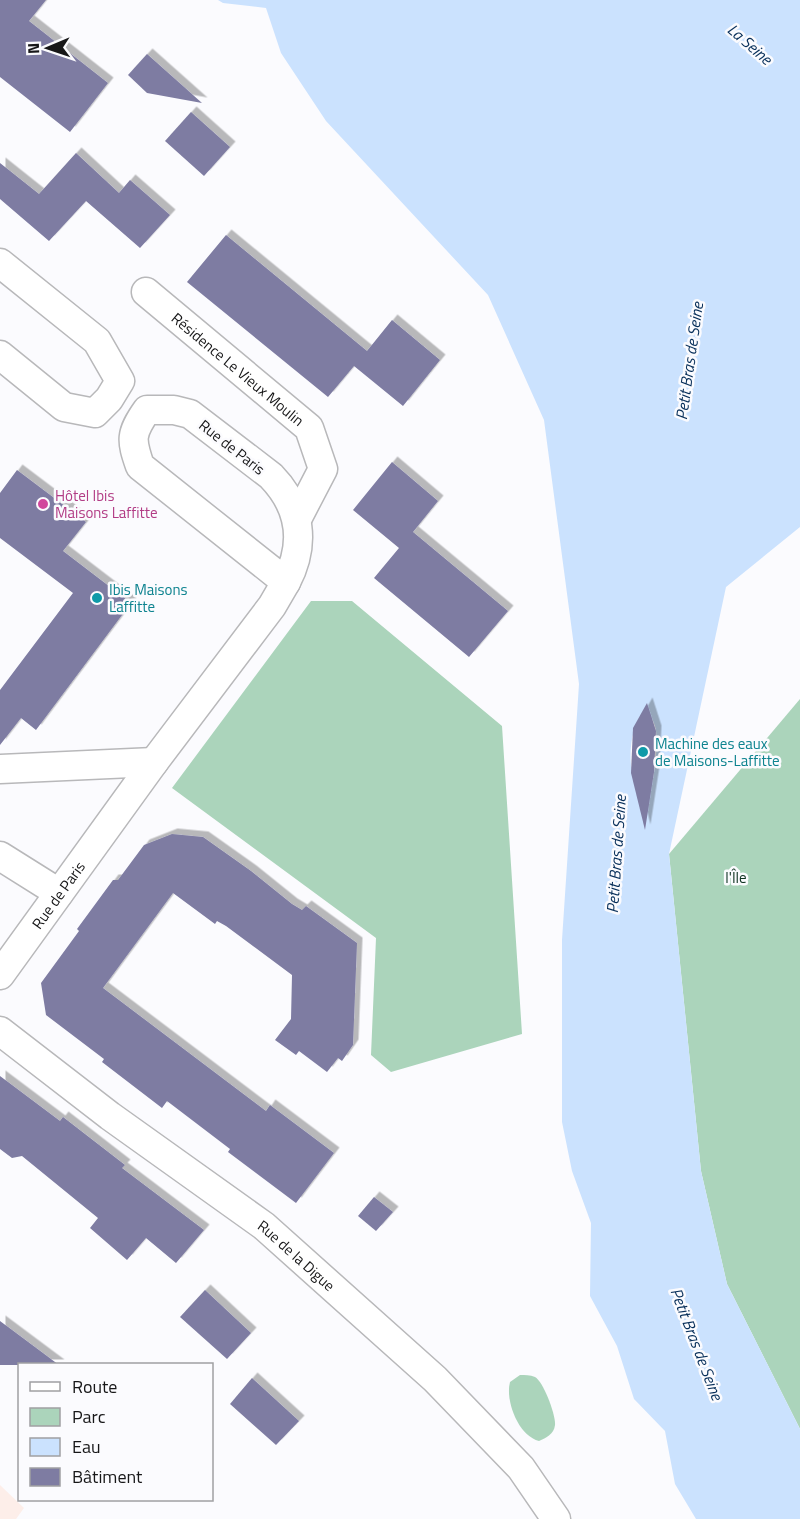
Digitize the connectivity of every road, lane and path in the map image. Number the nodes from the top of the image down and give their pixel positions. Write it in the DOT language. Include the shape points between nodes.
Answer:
graph roads {
  1 [pos="0,263"];
  2 [pos="146,292"];
  3 [pos="0,356"];
  4 [pos="297,519"];
  5 [pos="286,582"];
  6 [pos="153,762"];
  7 [pos="0,769"];
  8 [pos="0,856"];
  9 [pos="59,893"];
  10 [pos="0,975"];
  11 [pos="0,1031"];
  12 [pos="556,1519"];
  1 -- 3 [label="street" via="97,341 120,381 95,412 64,406"];
  2 -- 4 [label="street, Résidence Le Vieux Moulin" via="309,428 323,469"];
  4 -- 5 [label="street, Rue de Paris" via="298,540"];
  4 -- 5 [label="street, Rue de Paris" via="277,482 190,414 147,410 132,443 140,466"];
  5 -- 6 [label="street, Rue de Paris" via="272,606"];
  6 -- 7 [label="street"];
  6 -- 9 [label="street, Rue de Paris"];
  8 -- 9 [label="street"];
  9 -- 10 [label="street, Rue de Paris"];
  11 -- 12 [label="street, Rue de la Digue" via="110,1116 264,1226 435,1379 521,1468"];
}
